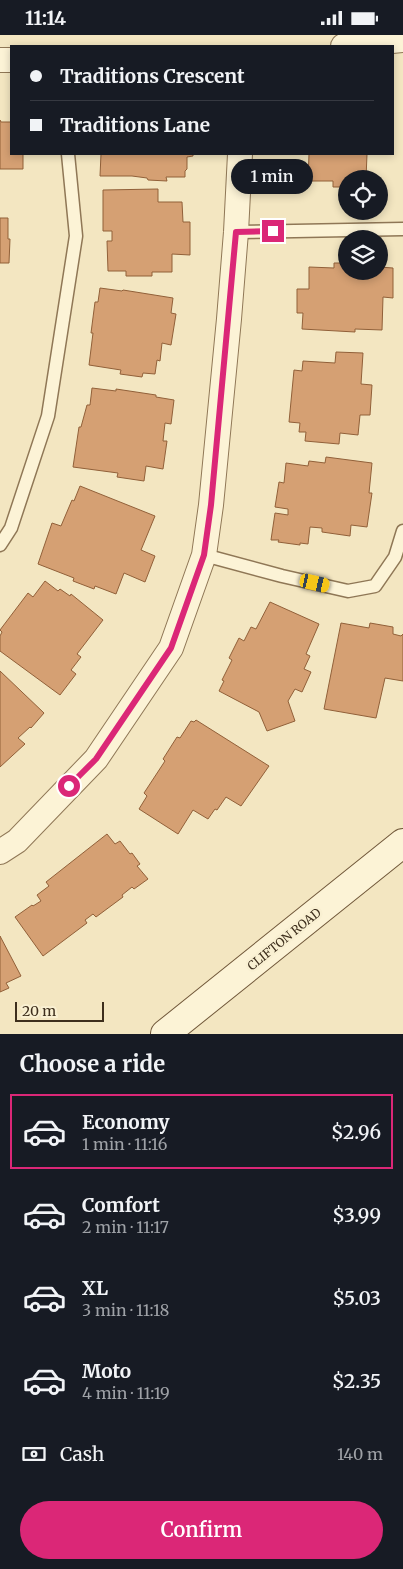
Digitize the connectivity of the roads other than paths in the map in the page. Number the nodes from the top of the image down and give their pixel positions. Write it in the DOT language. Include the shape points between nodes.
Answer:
graph roads {
  1 [pos="403,40"];
  2 [pos="353,45"];
  3 [pos="68,155"];
  4 [pos="240,155"];
  5 [pos="403,229"];
  6 [pos="236,232"];
  7 [pos="403,531"];
  8 [pos="0,545"];
  9 [pos="204,555"];
  10 [pos="403,843"];
  11 [pos="0,852"];
  12 [pos="165,1034"];
  1 -- 2 [label="street"];
  3 -- 8 [label="lane" via="76,236 48,416 11,528"];
  4 -- 6 [label="street"];
  5 -- 6 [label="lane"];
  6 -- 9 [label="street"];
  7 -- 9 [label="lane" via="395,557 375,586 348,591"];
  9 -- 11 [label="street" via="171,648 96,759 17,841"];
  10 -- 12 [label="main road, CLIFTON ROAD"];
}
